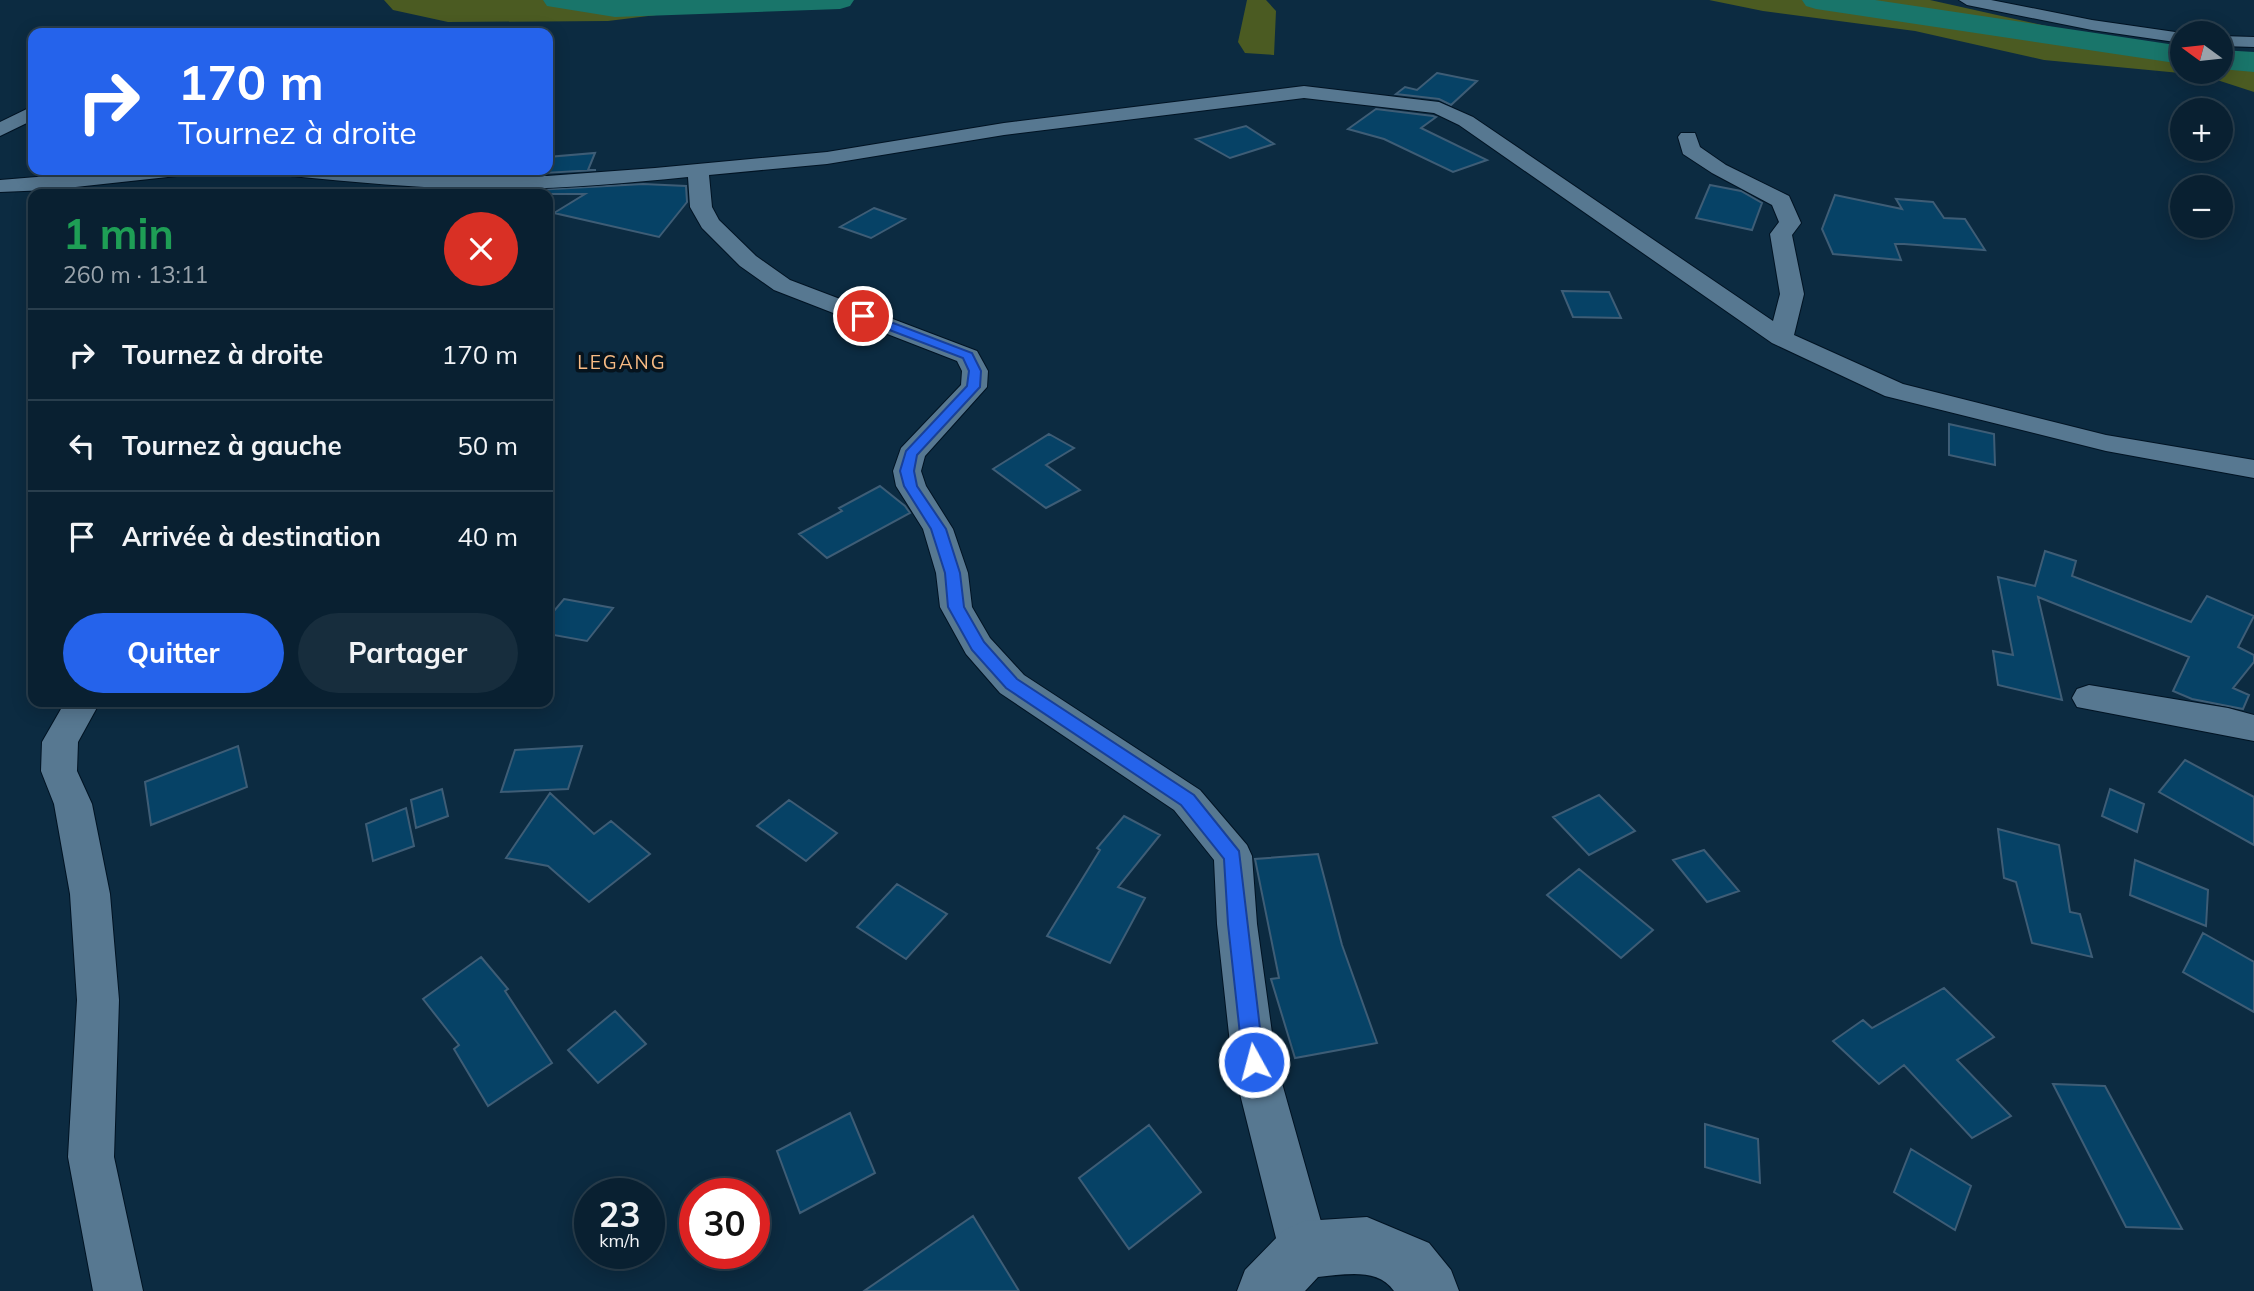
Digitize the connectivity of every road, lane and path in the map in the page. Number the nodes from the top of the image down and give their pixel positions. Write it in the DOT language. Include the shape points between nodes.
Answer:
graph roads {
  1 [pos="1967,0"];
  2 [pos="2170,36"];
  3 [pos="2233,41"];
  4 [pos="2254,42"];
  5 [pos="28,115"];
  6 [pos="0,130"];
  7 [pos="1688,137"];
  8 [pos="698,169"];
  9 [pos="131,175"];
  10 [pos="350,175"];
  11 [pos="0,186"];
  12 [pos="1781,338"];
  13 [pos="2254,469"];
  14 [pos="2089,698"];
  15 [pos="80,707"];
  16 [pos="2254,728"];
  17 [pos="1304,1250"];
  18 [pos="118,1291"];
  19 [pos="1266,1291"];
  20 [pos="1430,1291"];
  1 -- 2 [label="street"];
  3 -- 4 [label="street"];
  5 -- 6 [label="street"];
  7 -- 12 [label="street" via="1690,150 1782,201 1790,223 1781,234 1792,294"];
  8 -- 10 [label="street" via="547,182 420,181"];
  8 -- 12 [label="street" via="827,158 1004,129 1304,92 1410,103 1439,108 1466,121"];
  8 -- 17 [label="street" via="701,207 710,223 748,261 782,285 968,356 975,371 974,387 911,454 907,471 911,486 938,529 952,573 956,607 978,646 1012,684 1187,800 1233,856 1254,1062"];
  9 -- 11 [label="street"];
  12 -- 13 [label="street" via="1894,390 2106,443"];
  14 -- 16 [label="street"];
  15 -- 18 [label="street" via="60,742 59,771 73,804 90,894 98,1000 91,1157"];
  17 -- 19 [label="street"];
  17 -- 20 [label="street" via="1367,1245 1409,1263"];
}
